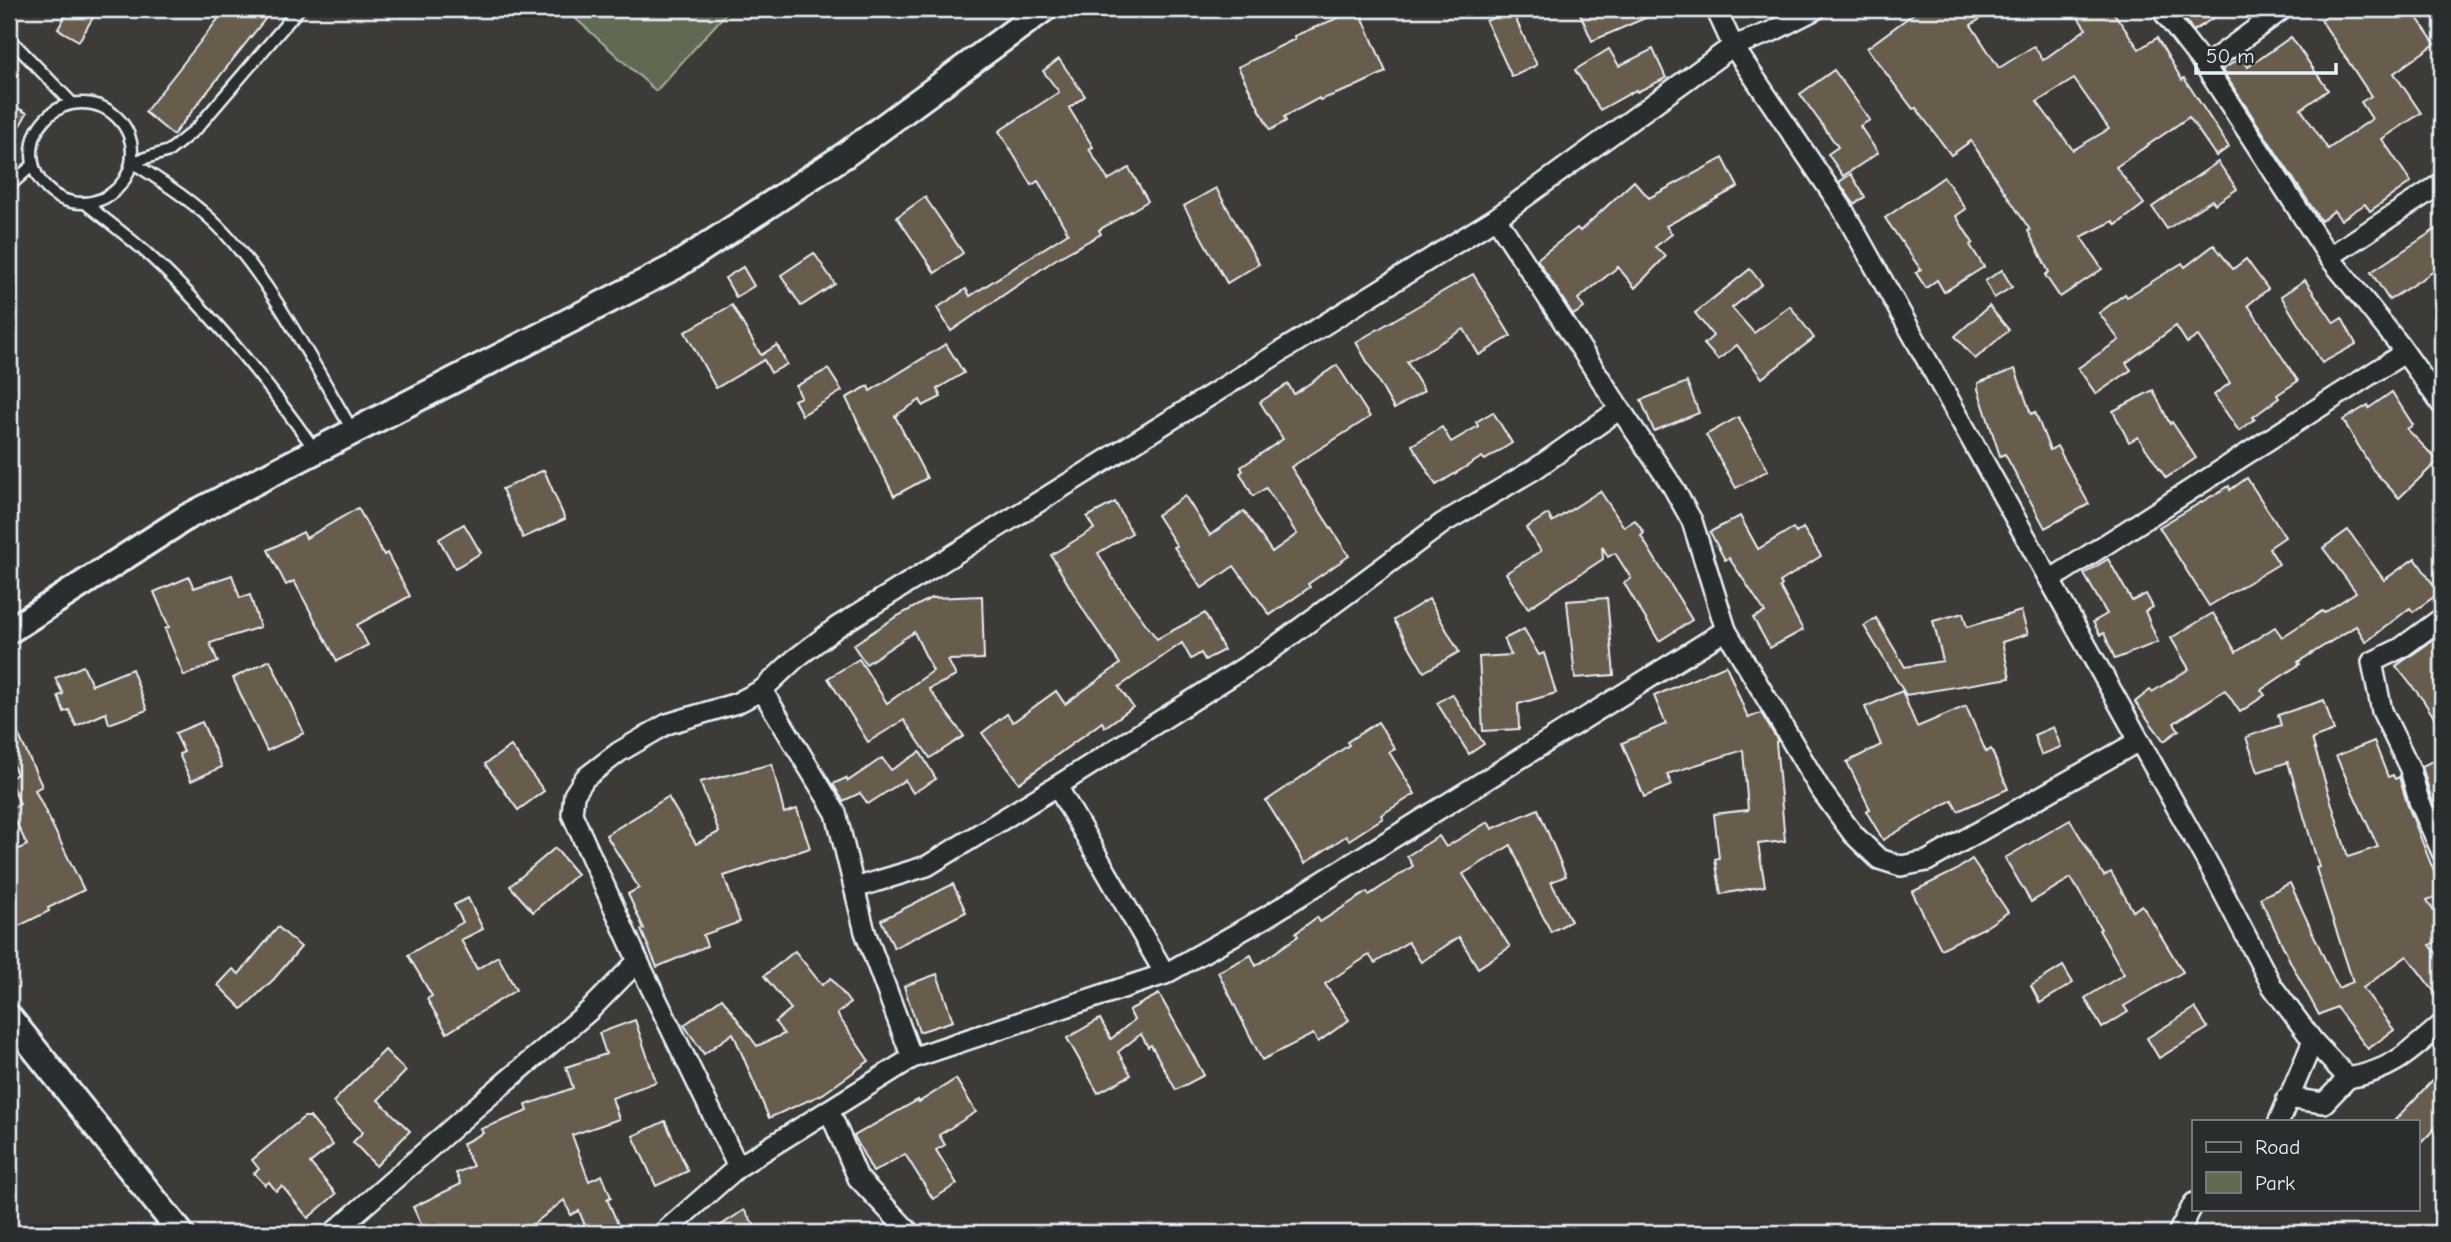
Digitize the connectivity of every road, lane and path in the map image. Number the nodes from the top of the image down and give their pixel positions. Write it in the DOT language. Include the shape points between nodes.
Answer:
graph roads {
  1 [pos="299,9"];
  2 [pos="1716,9"];
  3 [pos="1816,9"];
  4 [pos="2161,9"];
  5 [pos="2283,9"];
  6 [pos="1030,12"];
  7 [pos="9,38"];
  8 [pos="1733,46"];
  9 [pos="2205,66"];
  10 [pos="72,103"];
  11 [pos="132,162"];
  12 [pos="33,165"];
  13 [pos="2442,183"];
  14 [pos="9,186"];
  15 [pos="85,203"];
  16 [pos="1496,218"];
  17 [pos="2329,257"];
  18 [pos="2404,353"];
  19 [pos="2442,405"];
  20 [pos="1619,410"];
  21 [pos="353,432"];
  22 [pos="315,451"];
  23 [pos="2050,580"];
  24 [pos="2442,618"];
  25 [pos="1726,630"];
  26 [pos="9,631"];
  27 [pos="762,690"];
  28 [pos="2139,741"];
  29 [pos="1058,786"];
  30 [pos="2442,852"];
  31 [pos="855,888"];
  32 [pos="638,961"];
  33 [pos="1165,974"];
  34 [pos="9,1017"];
  35 [pos="2442,1024"];
  36 [pos="2314,1041"];
  37 [pos="912,1058"];
  38 [pos="2348,1078"];
  39 [pos="2287,1098"];
  40 [pos="829,1110"];
  41 [pos="2279,1120"];
  42 [pos="738,1167"];
  43 [pos="2192,1207"];
  44 [pos="181,1233"];
  45 [pos="333,1233"];
  46 [pos="663,1233"];
  47 [pos="910,1233"];
  48 [pos="2178,1233"];
  1 -- 11 [label="lane" via="197,128 169,151"];
  2 -- 8 [label="street"];
  3 -- 8 [label="street"];
  4 -- 9 [label="street"];
  5 -- 9 [label="street"];
  6 -- 21 [label="street" via="845,155 676,267"];
  7 -- 10 [label="lane"];
  8 -- 16 [label="street"];
  8 -- 23 [label="street" via="1842,208"];
  9 -- 17 [label="street"];
  10 -- 11 [label="lane" via="104,107 118,117 128,130"];
  10 -- 12 [label="lane" via="44,120 32,150"];
  11 -- 15 [label="lane" via="118,188"];
  11 -- 21 [label="lane" via="217,226 265,284"];
  12 -- 14 [label="lane"];
  12 -- 15 [label="lane" via="49,191"];
  13 -- 17 [label="street"];
  15 -- 22 [label="lane" via="184,289 270,386"];
  16 -- 20 [label="street"];
  16 -- 27 [label="street" via="837,627"];
  17 -- 18 [label="street"];
  18 -- 19 [label="street"];
  18 -- 23 [label="street"];
  20 -- 25 [label="street" via="1692,521"];
  20 -- 29 [label="street" via="1535,469 1443,523 1264,655"];
  21 -- 22 [label="street"];
  22 -- 26 [label="street" via="187,517"];
  23 -- 28 [label="street"];
  24 -- 30 [label="street" via="2401,648 2372,662 2382,711"];
  25 -- 28 [label="street" via="1820,789 1853,834 1879,859 1901,866 1927,861"];
  25 -- 33 [label="street" via="1278,910"];
  27 -- 31 [label="street" via="836,813"];
  27 -- 32 [label="street" via="737,703 667,724 611,758 585,778 574,795 572,814"];
  28 -- 36 [label="street" via="2272,986"];
  29 -- 31 [label="street" via="928,866"];
  29 -- 33 [label="street"];
  31 -- 37 [label="street" via="865,932"];
  32 -- 42 [label="street"];
  32 -- 45 [label="street" via="590,1010"];
  33 -- 37 [label="street"];
  34 -- 44 [label="street"];
  35 -- 38 [label="street" via="2391,1066"];
  36 -- 38 [label="street"];
  36 -- 39 [label="street"];
  37 -- 40 [label="street"];
  38 -- 39 [label="street" via="2324,1103"];
  39 -- 41 [label="street"];
  40 -- 42 [label="street"];
  40 -- 47 [label="street" via="858,1178"];
  42 -- 46 [label="street"];
  43 -- 48 [label="street"];
}
